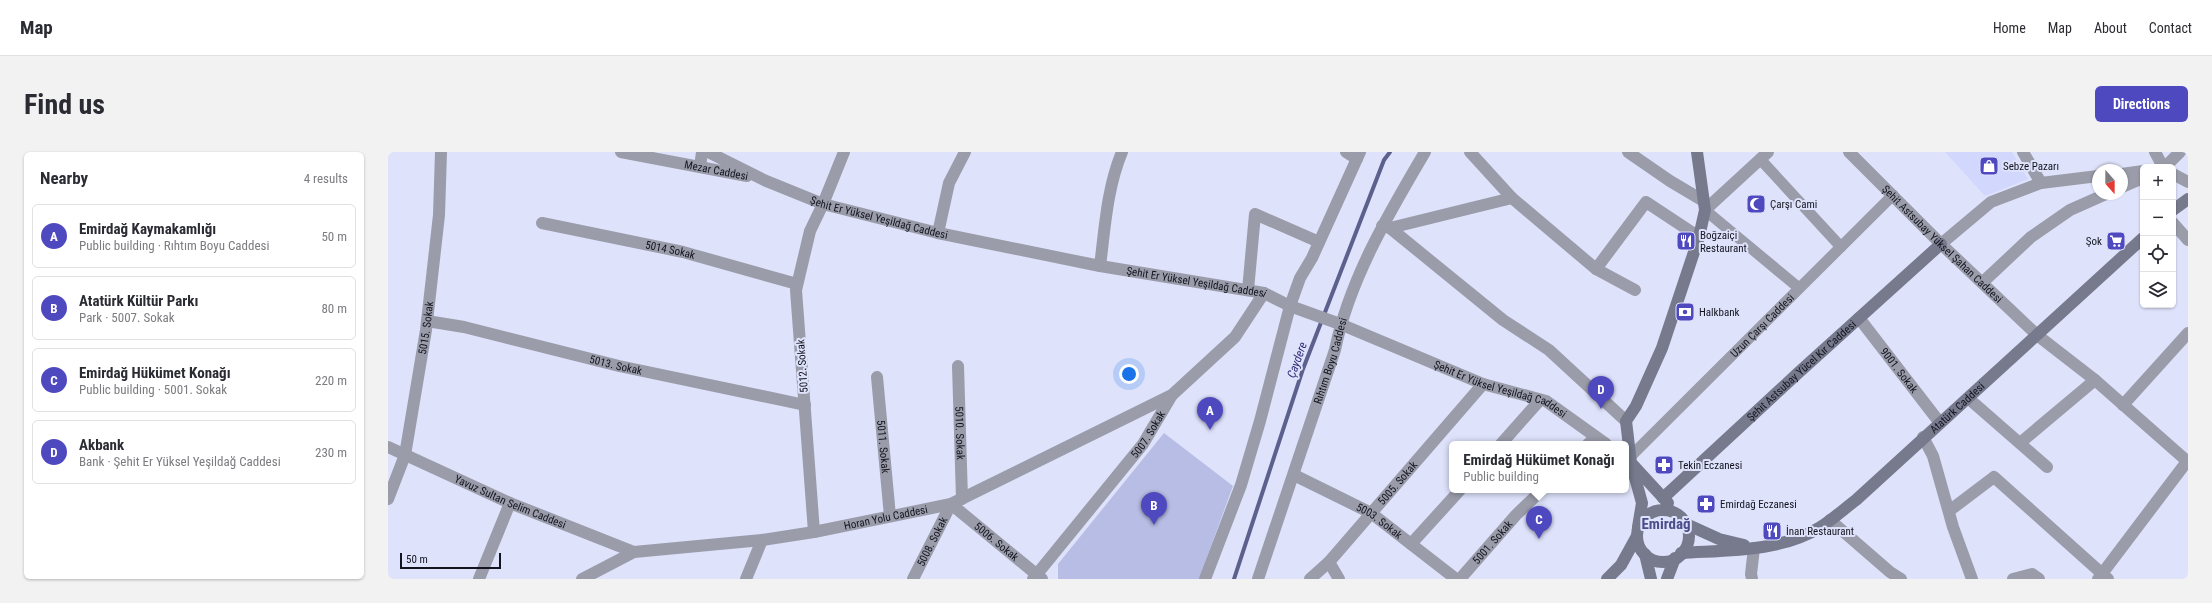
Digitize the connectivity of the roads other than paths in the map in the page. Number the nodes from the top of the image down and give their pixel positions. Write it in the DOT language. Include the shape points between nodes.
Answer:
graph roads {
  1 [pos="440,152"];
  2 [pos="621,152"];
  3 [pos="702,152"];
  4 [pos="708,152"];
  5 [pos="844,152"];
  6 [pos="965,152"];
  7 [pos="1122,152"];
  8 [pos="1346,152"];
  9 [pos="1425,152"];
  10 [pos="1470,152"];
  11 [pos="1628,152"];
  12 [pos="1696,152"];
  13 [pos="1849,152"];
  14 [pos="2023,152"];
  15 [pos="2155,152"];
  16 [pos="2180,152"];
  17 [pos="1358,156"];
  18 [pos="1764,156"];
  19 [pos="2162,164"];
  20 [pos="2167,164"];
  21 [pos="700,167"];
  22 [pos="2140,171"];
  23 [pos="2128,173"];
  24 [pos="2176,176"];
  25 [pos="2092,177"];
  26 [pos="2140,179"];
  27 [pos="764,180"];
  28 [pos="2188,182"];
  29 [pos="2041,183"];
  30 [pos="2128,184"];
  31 [pos="1893,195"];
  32 [pos="1512,198"];
  33 [pos="2188,199"];
  34 [pos="2092,200"];
  35 [pos="823,204"];
  36 [pos="1704,205"];
  37 [pos="2176,208"];
  38 [pos="542,223"];
  39 [pos="2176,226"];
  40 [pos="1386,227"];
  41 [pos="938,233"];
  42 [pos="1699,237"];
  43 [pos="2188,240"];
  44 [pos="2140,241"];
  45 [pos="1319,242"];
  46 [pos="1941,244"];
  47 [pos="1841,246"];
  48 [pos="1100,266"];
  49 [pos="1596,269"];
  50 [pos="1983,282"];
  51 [pos="797,284"];
  52 [pos="1799,288"];
  53 [pos="1248,290"];
  54 [pos="1635,290"];
  55 [pos="1264,293"];
  56 [pos="1290,306"];
  57 [pos="1859,318"];
  58 [pos="427,321"];
  59 [pos="1340,324"];
  60 [pos="2188,333"];
  61 [pos="2037,335"];
  62 [pos="958,366"];
  63 [pos="877,377"];
  64 [pos="2094,380"];
  65 [pos="1483,384"];
  66 [pos="1172,394"];
  67 [pos="1968,398"];
  68 [pos="1540,400"];
  69 [pos="805,405"];
  70 [pos="2123,405"];
  71 [pos="1626,421"];
  72 [pos="1940,423"];
  73 [pos="1923,437"];
  74 [pos="1592,440"];
  75 [pos="1504,441"];
  76 [pos="1628,441"];
  77 [pos="2020,443"];
  78 [pos="388,447"];
  79 [pos="405,455"];
  80 [pos="1629,459"];
  81 [pos="2188,461"];
  82 [pos="2047,467"];
  83 [pos="1294,475"];
  84 [pos="1457,493"];
  85 [pos="1539,493"];
  86 [pos="1663,498"];
  87 [pos="388,499"];
  88 [pos="956,502"];
  89 [pos="510,503"];
  90 [pos="1949,511"];
  91 [pos="1371,513"];
  92 [pos="890,516"];
  93 [pos="1684,520"];
  94 [pos="1830,520"];
  95 [pos="814,532"];
  96 [pos="1638,532"];
  97 [pos="762,540"];
  98 [pos="1411,544"];
  99 [pos="1754,548"];
  100 [pos="634,552"];
  101 [pos="1645,554"];
  102 [pos="1678,556"];
  103 [pos="1329,562"];
  104 [pos="1037,577"];
  105 [pos="2102,577"];
  106 [pos="479,579"];
  107 [pos="582,579"];
  108 [pos="746,579"];
  109 [pos="913,579"];
  110 [pos="1206,579"];
  111 [pos="1258,579"];
  112 [pos="1310,579"];
  113 [pos="1339,579"];
  114 [pos="1456,579"];
  115 [pos="1460,579"];
  116 [pos="1607,579"];
  117 [pos="1651,579"];
  118 [pos="1667,579"];
  119 [pos="1752,579"];
  120 [pos="1901,579"];
  121 [pos="1972,579"];
  122 [pos="2013,579"];
  123 [pos="2039,579"];
  1 -- 58 [label="street, 5015. Sokak" via="440,215"];
  2 -- 21 [label="street, Mezar Caddesi"];
  3 -- 21 [label="street"];
  4 -- 27 [label="street"];
  5 -- 35 [label="street, 5012. Sokak"];
  6 -- 41 [label="street" via="949,183"];
  7 -- 48 [label="street" via="1114,170"];
  8 -- 17 [label="street"];
  9 -- 40 [label="street, Rıhtım Boyu Caddesi"];
  10 -- 32 [label="street"];
  11 -- 36 [label="street"];
  12 -- 36 [label="main road"];
  13 -- 31 [label="street, Şehit Astsubay Yüksel Şahan Caddesi"];
  14 -- 29 [label="street"];
  15 -- 19 [label="street"];
  16 -- 20 [label="street"];
  17 -- 45 [label="street"];
  18 -- 36 [label="street"];
  18 -- 47 [label="street"];
  21 -- 27 [label="street, Mezar Caddesi"];
  22 -- 23 [label="street"];
  24 -- 28 [label="street"];
  25 -- 29 [label="street"];
  26 -- 30 [label="street"];
  27 -- 35 [label="street, Şehit Er Yüksel Yeşildağ Caddesi"];
  29 -- 46 [label="street" via="1991,202"];
  31 -- 46 [label="street, Şehit Astsubay Yüksel Şahan Caddesi"];
  31 -- 47 [label="street, Uzun Çarşı Caddesi"];
  32 -- 40 [label="street"];
  32 -- 49 [label="street"];
  33 -- 37 [label="main road"];
  34 -- 50 [label="street" via="2070,210 2031,237"];
  35 -- 41 [label="street, Şehit Er Yüksel Yeşildağ Caddesi"];
  35 -- 51 [label="street, 5012. Sokak" via="810,231"];
  36 -- 42 [label="main road"];
  36 -- 52 [label="street"];
  38 -- 51 [label="street, 5014 Sokak" via="684,252"];
  39 -- 43 [label="street"];
  40 -- 59 [label="street, Rıhtım Boyu Caddesi"];
  40 -- 71 [label="street" via="1503,320 1549,350"];
  41 -- 48 [label="street, Şehit Er Yüksel Yeşildağ Caddesi"];
  42 -- 49 [label="street" via="1646,202"];
  42 -- 71 [label="main road" via="1662,348 1636,406"];
  44 -- 61 [label="main road, Atatürk Caddesi"];
  45 -- 53 [label="street" via="1255,214"];
  45 -- 56 [label="street" via="1300,278"];
  46 -- 50 [label="street, Şehit Astsubay Yüksel Şahan Caddesi"];
  46 -- 57 [label="main road, Şehit Astsubay Yücel Kır Caddesi"];
  47 -- 52 [label="street, Uzun Çarşı Caddesi"];
  48 -- 53 [label="street, Şehit Er Yüksel Yeşildağ Caddesi"];
  49 -- 54 [label="street"];
  50 -- 61 [label="street, Şehit Astsubay Yüksel Şahan Caddesi"];
  51 -- 69 [label="street, 5012. Sokak"];
  52 -- 80 [label="street, Uzun Çarşı Caddesi"];
  53 -- 55 [label="street, Şehit Er Yüksel Yeşildağ Caddesi"];
  55 -- 56 [label="street, Şehit Er Yüksel Yeşildağ Caddesi"];
  55 -- 66 [label="street, 5007. Sokak" via="1235,337"];
  56 -- 59 [label="street, Şehit Er Yüksel Yeşildağ Caddesi"];
  56 -- 110 [label="street" via="1241,485"];
  57 -- 72 [label="street, 9001. Sokak"];
  57 -- 86 [label="main road, Şehit Astsubay Yücel Kır Caddesi"];
  58 -- 69 [label="street, 5013. Sokak" via="464,327 619,366"];
  58 -- 79 [label="street, 5015. Sokak"];
  59 -- 65 [label="street, Şehit Er Yüksel Yeşildağ Caddesi"];
  59 -- 83 [label="street, Rıhtım Boyu Caddesi" via="1335,350"];
  60 -- 70 [label="street"];
  61 -- 64 [label="street, Şehit Astsubay Yüksel Şahan Caddesi"];
  61 -- 67 [label="main road, Atatürk Caddesi"];
  62 -- 88 [label="street, 5010. Sokak"];
  63 -- 92 [label="street, 5011. Sokak"];
  64 -- 70 [label="street, Şehit Astsubay Yüksel Şahan Caddesi"];
  64 -- 77 [label="street"];
  65 -- 68 [label="street, Şehit Er Yüksel Yeşildağ Caddesi"];
  65 -- 91 [label="street, 5005. Sokak"];
  66 -- 88 [label="street, Horan Yolu Caddesi"];
  66 -- 104 [label="street, 5007. Sokak" via="1142,444"];
  67 -- 72 [label="main road, Atatürk Caddesi"];
  67 -- 77 [label="street"];
  68 -- 74 [label="street, Şehit Er Yüksel Yeşildağ Caddesi" via="1546,401"];
  68 -- 75 [label="street"];
  69 -- 95 [label="street, 5012. Sokak"];
  70 -- 81 [label="street, Şehit Astsubay Yüksel Şahan Caddesi"];
  71 -- 76 [label="main road"];
  72 -- 73 [label="main road, Atatürk Caddesi"];
  73 -- 90 [label="street" via="1933,456"];
  73 -- 94 [label="main road, Atatürk Caddesi" via="1856,500"];
  77 -- 82 [label="street"];
  78 -- 79 [label="street, Yavuz Sultan Selim Caddesi"];
  79 -- 87 [label="street, 5015. Sokak"];
  79 -- 89 [label="street, Yavuz Sultan Selim Caddesi"];
  80 -- 86 [label="main road"];
  80 -- 96 [label="main road" via="1642,503"];
  81 -- 105 [label="street"];
  83 -- 91 [label="street, 5003. Sokak"];
  83 -- 111 [label="street, Rıhtım Boyu Caddesi"];
  84 -- 98 [label="street"];
  85 -- 115 [label="street, 5001. Sokak"];
  86 -- 93 [label="main road"];
  88 -- 92 [label="street, Horan Yolu Caddesi"];
  88 -- 104 [label="street, 5006. Sokak"];
  88 -- 109 [label="street, 5008. Sokak"];
  89 -- 100 [label="street, Yavuz Sultan Selim Caddesi"];
  89 -- 106 [label="street"];
  90 -- 105 [label="street" via="1994,478"];
  90 -- 121 [label="street"];
  91 -- 98 [label="street, 5003. Sokak"];
  91 -- 103 [label="street, 5005. Sokak"];
  92 -- 95 [label="street, Horan Yolu Caddesi"];
  93 -- 96 [label="main road" via="1668,510 1653,512 1642,521"];
  93 -- 99 [label="main road, Atatürk Caddesi" via="1719,540"];
  93 -- 102 [label="main road" via="1689,539"];
  94 -- 99 [label="main road, Atatürk Caddesi" via="1819,528 1785,543"];
  94 -- 120 [label="street"];
  95 -- 97 [label="street, Horan Yolu Caddesi"];
  96 -- 101 [label="main road" via="1641,549"];
  96 -- 116 [label="main road" via="1621,564"];
  97 -- 100 [label="street, Horan Yolu Caddesi"];
  97 -- 108 [label="street"];
  98 -- 114 [label="street, 5003. Sokak"];
  99 -- 102 [label="main road, Atatürk Caddesi"];
  99 -- 119 [label="street"];
  100 -- 107 [label="street, Horan Yolu Caddesi"];
  101 -- 102 [label="main road" via="1659,561"];
  101 -- 117 [label="main road"];
  102 -- 118 [label="main road"];
  103 -- 112 [label="street, 5005. Sokak"];
  103 -- 113 [label="street"];
  122 -- 123 [label="street" via="2032,574"];
}
